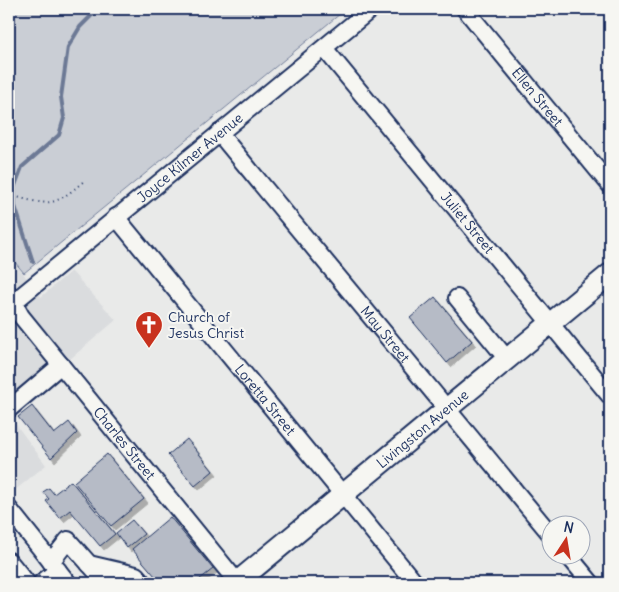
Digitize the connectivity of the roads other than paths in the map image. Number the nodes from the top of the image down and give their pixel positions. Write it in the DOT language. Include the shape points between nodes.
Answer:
graph roads {
  1 [pos="371,9"];
  2 [pos="465,9"];
  3 [pos="324,48"];
  4 [pos="219,132"];
  5 [pos="610,185"];
  6 [pos="116,217"];
  7 [pos="610,274"];
  8 [pos="457,298"];
  9 [pos="10,300"];
  10 [pos="551,323"];
  11 [pos="507,359"];
  12 [pos="61,365"];
  13 [pos="610,396"];
  14 [pos="9,409"];
  15 [pos="446,409"];
  16 [pos="342,495"];
  17 [pos="9,509"];
  18 [pos="542,524"];
  19 [pos="9,561"];
  20 [pos="89,564"];
  21 [pos="575,564"];
  22 [pos="59,572"];
  23 [pos="138,580"];
  24 [pos="236,582"];
  25 [pos="27,583"];
  26 [pos="41,583"];
  27 [pos="106,583"];
  28 [pos="153,583"];
  29 [pos="415,583"];
  30 [pos="591,583"];
  1 -- 3 [label="street, Joyce Kilmer Avenue"];
  2 -- 5 [label="street, Ellen Street"];
  3 -- 4 [label="street, Joyce Kilmer Avenue"];
  3 -- 10 [label="street, Juliet Street"];
  4 -- 6 [label="street, Joyce Kilmer Avenue"];
  4 -- 15 [label="street, May Street"];
  6 -- 9 [label="street, Joyce Kilmer Avenue"];
  6 -- 16 [label="street, Loretta Street"];
  7 -- 10 [label="main road, Livingston Avenue"];
  8 -- 11 [label="street"];
  9 -- 12 [label="street, Charles Street"];
  10 -- 11 [label="main road, Livingston Avenue"];
  10 -- 13 [label="street, Juliet Street"];
  11 -- 15 [label="main road, Livingston Avenue"];
  12 -- 14 [label="street"];
  12 -- 24 [label="street, Charles Street"];
  15 -- 16 [label="main road, Livingston Avenue"];
  15 -- 18 [label="street, May Street"];
  16 -- 24 [label="main road, Livingston Avenue"];
  16 -- 29 [label="street, Loretta Street"];
  17 -- 22 [label="street"];
  19 -- 25 [label="street"];
  20 -- 22 [label="street" via="68,540"];
  20 -- 23 [label="street"];
  20 -- 27 [label="street"];
  21 -- 30 [label="street"];
  22 -- 26 [label="street"];
  23 -- 28 [label="street" via="146,576"];
}
